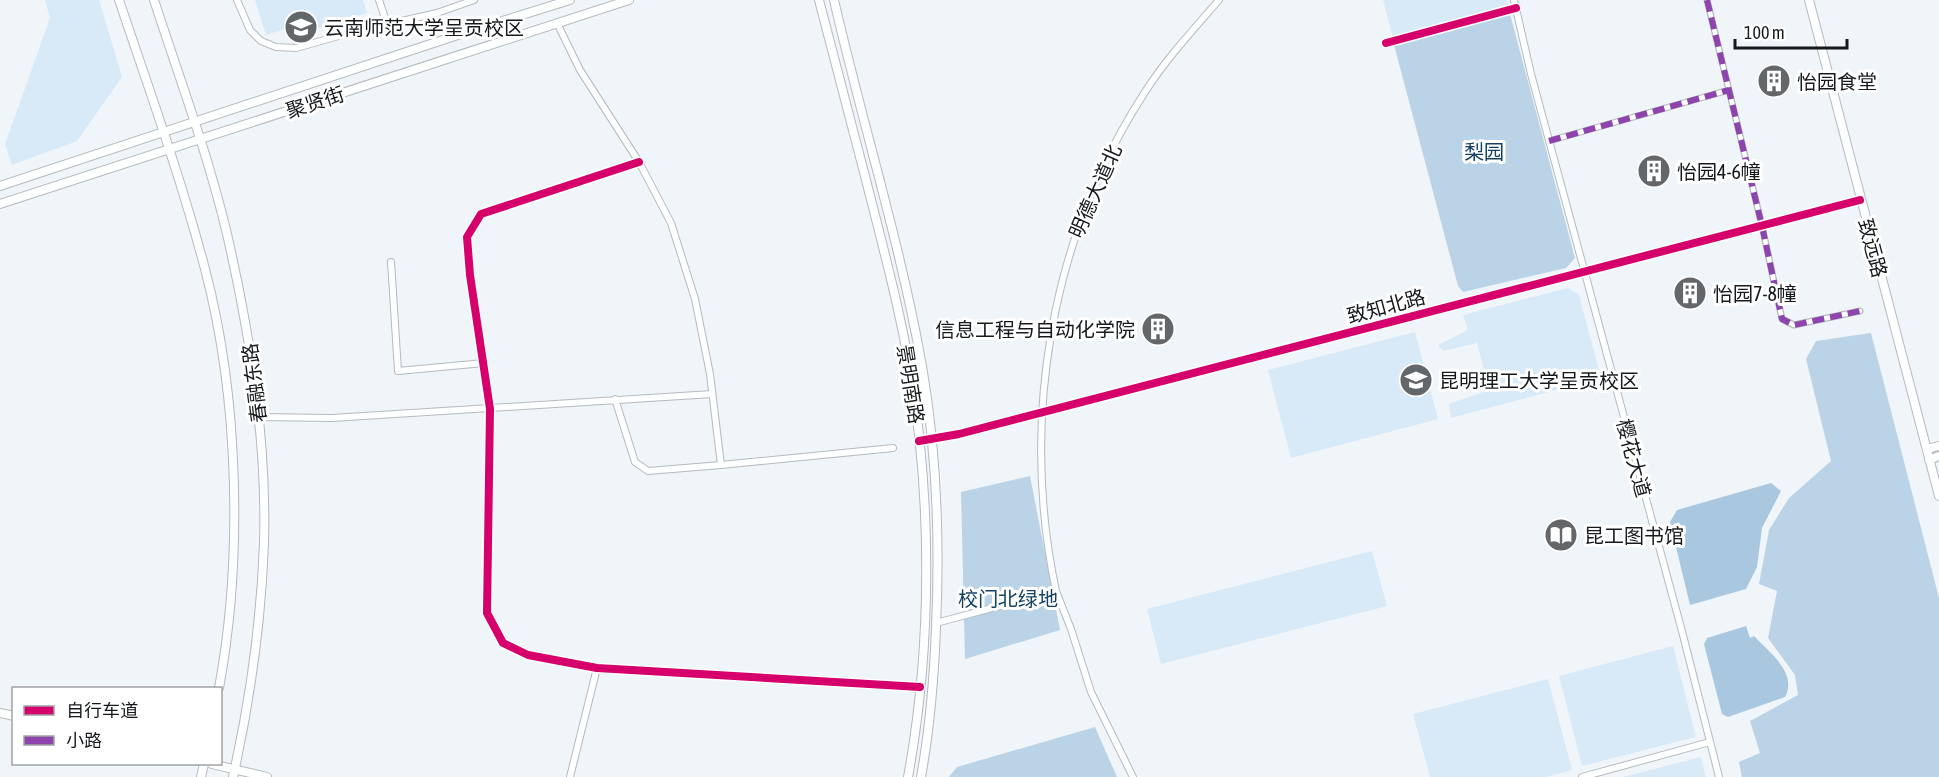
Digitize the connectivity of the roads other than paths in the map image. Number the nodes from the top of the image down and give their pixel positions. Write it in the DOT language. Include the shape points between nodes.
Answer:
graph roads {
  1 [pos="119,0"];
  2 [pos="154,0"];
  3 [pos="237,0"];
  4 [pos="379,0"];
  5 [pos="474,0"];
  6 [pos="570,0"];
  7 [pos="629,0"];
  8 [pos="819,0"];
  9 [pos="834,0"];
  10 [pos="1219,0"];
  11 [pos="1514,0"];
  12 [pos="1707,0"];
  13 [pos="1809,0"];
  14 [pos="1516,8"];
  15 [pos="557,23"];
  16 [pos="387,24"];
  17 [pos="1386,43"];
  18 [pos="1729,90"];
  19 [pos="194,123"];
  20 [pos="164,134"];
  21 [pos="200,139"];
  22 [pos="1549,141"];
  23 [pos="168,149"];
  24 [pos="639,162"];
  25 [pos="0,186"];
  26 [pos="1860,200"];
  27 [pos="0,204"];
  28 [pos="1762,226"];
  29 [pos="391,262"];
  30 [pos="1584,272"];
  31 [pos="1860,311"];
  32 [pos="484,363"];
  33 [pos="712,394"];
  34 [pos="615,399"];
  35 [pos="490,409"];
  36 [pos="1042,413"];
  37 [pos="259,417"];
  38 [pos="932,439"];
  39 [pos="920,441"];
  40 [pos="1939,446"];
  41 [pos="893,448"];
  42 [pos="1927,449"];
  43 [pos="1939,456"];
  44 [pos="1929,460"];
  45 [pos="720,465"];
  46 [pos="1939,496"];
  47 [pos="1056,591"];
  48 [pos="936,623"];
  49 [pos="597,668"];
  50 [pos="219,687"];
  51 [pos="920,687"];
  52 [pos="1710,742"];
  53 [pos="214,765"];
  54 [pos="234,773"];
  55 [pos="267,777"];
  56 [pos="570,777"];
  57 [pos="908,777"];
  58 [pos="921,777"];
  59 [pos="1133,777"];
  60 [pos="1582,777"];
  61 [pos="1719,777"];
  1 -- 20 [label="main road, 春融东路"];
  2 -- 19 [label="main road, 春融东路"];
  3 -- 16 [label="street" via="250,30 261,41 276,47 296,48"];
  4 -- 16 [label="street"];
  5 -- 16 [label="street"];
  6 -- 19 [label="main road, 聚贤街"];
  7 -- 15 [label="main road, 聚贤街"];
  8 -- 39 [label="street, 景明南路" via="900,318"];
  9 -- 38 [label="street, 景明南路" via="912,315"];
  10 -- 36 [label="street, 明德大道北" via="1143,94 1090,192 1054,308"];
  11 -- 14 [label="street, 樱花大道"];
  12 -- 18 [label="street"];
  13 -- 26 [label="street, 致远路"];
  14 -- 17 [label="street"];
  14 -- 22 [label="street, 樱花大道"];
  15 -- 21 [label="main road, 聚贤街"];
  15 -- 24 [label="street" via="580,70"];
  18 -- 22 [label="street"];
  18 -- 28 [label="street"];
  19 -- 20 [label="main road, 聚贤街"];
  19 -- 21 [label="main road, 春融东路"];
  20 -- 23 [label="main road, 春融东路"];
  20 -- 25 [label="main road, 聚贤街"];
  21 -- 23 [label="main road, 聚贤街"];
  21 -- 37 [label="main road, 春融东路" via="243,309"];
  22 -- 30 [label="street, 樱花大道"];
  23 -- 27 [label="main road, 聚贤街"];
  23 -- 50 [label="main road, 春融东路" via="206,271 229,420 234,488 232,582"];
  24 -- 32 [label="street" via="481,214 467,237"];
  24 -- 33 [label="street" via="671,223 685,266"];
  26 -- 28 [label="street, 致知北路"];
  26 -- 42 [label="street, 致远路"];
  28 -- 30 [label="street, 致知北路"];
  28 -- 31 [label="street" via="1782,319 1794,326"];
  29 -- 32 [label="street" via="398,371"];
  30 -- 36 [label="street, 致知北路"];
  30 -- 52 [label="street, 樱花大道"];
  32 -- 35 [label="street"];
  33 -- 34 [label="street"];
  33 -- 45 [label="street"];
  34 -- 35 [label="street"];
  34 -- 45 [label="street" via="635,462 648,471"];
  35 -- 37 [label="street" via="332,418"];
  35 -- 49 [label="street" via="487,613 503,644 528,655"];
  36 -- 38 [label="street, 致知北路"];
  36 -- 47 [label="street, 明德大道北" via="1042,489"];
  37 -- 54 [label="main road, 春融东路" via="264,543 250,686"];
  38 -- 39 [label="street, 致知北路"];
  38 -- 48 [label="street, 景明南路" via="938,527"];
  39 -- 51 [label="street, 景明南路" via="926,528"];
  40 -- 42 [label="street"];
  41 -- 45 [label="street"];
  42 -- 44 [label="street, 致远路"];
  43 -- 44 [label="street"];
  44 -- 46 [label="street, 致远路"];
  47 -- 48 [label="street"];
  47 -- 59 [label="street, 明德大道北" via="1091,692"];
  48 -- 58 [label="street, 景明南路"];
  49 -- 51 [label="street"];
  49 -- 56 [label="street"];
  51 -- 57 [label="street, 景明南路"];
  52 -- 60 [label="street"];
  52 -- 61 [label="street, 樱花大道"];
  53 -- 54 [label="street"];
  54 -- 55 [label="street"];
}
